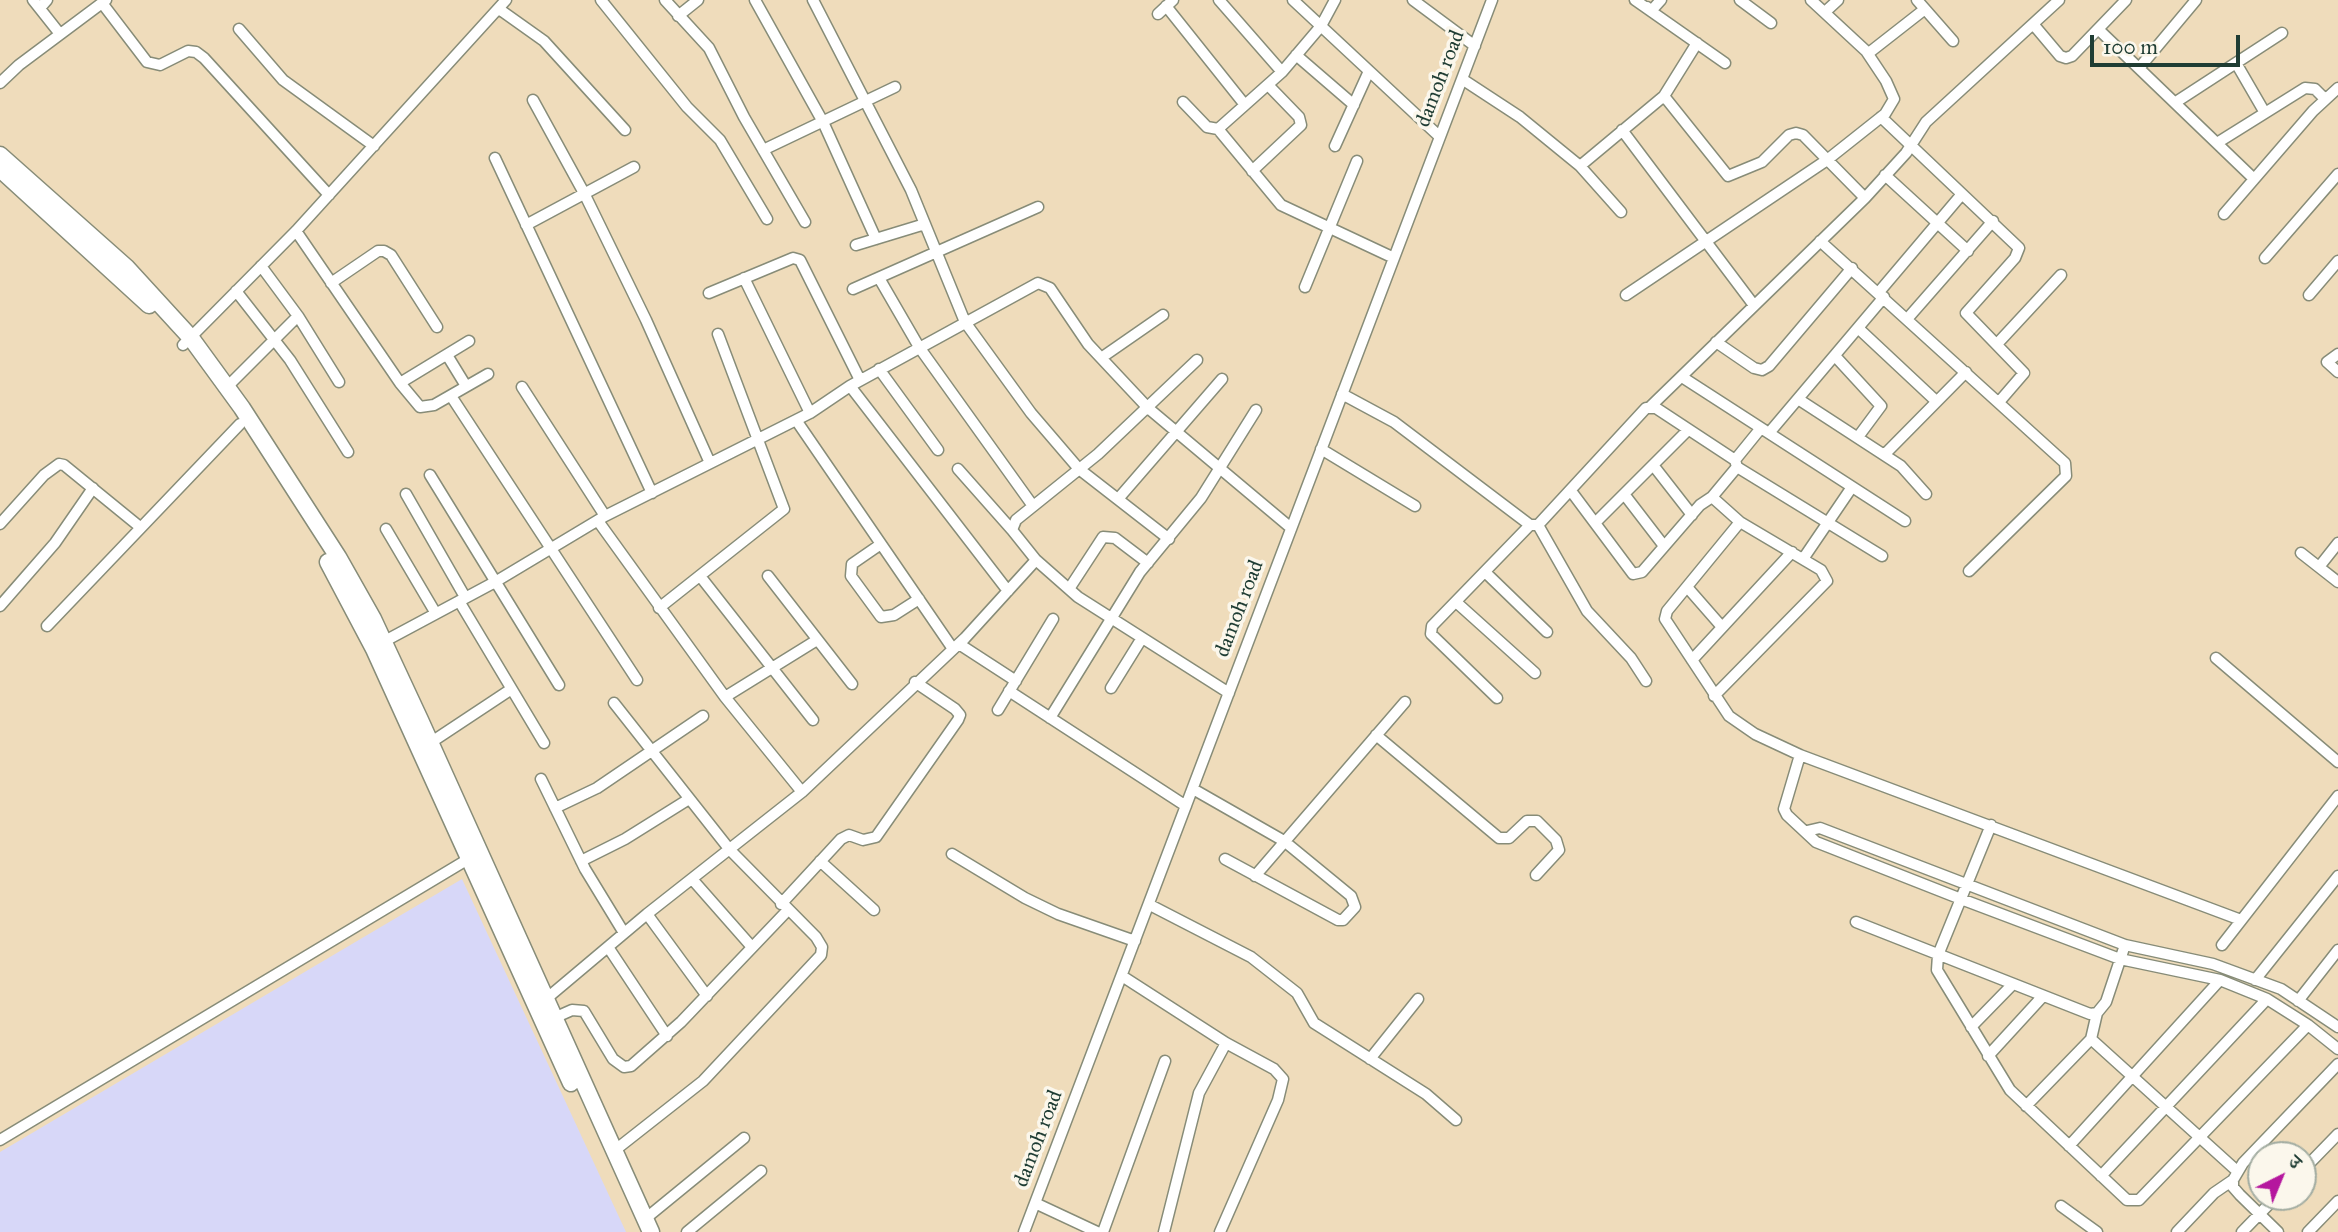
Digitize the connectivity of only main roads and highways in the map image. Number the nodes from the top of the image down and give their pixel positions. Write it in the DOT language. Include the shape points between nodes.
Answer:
graph roads {
  1 [pos="0,155"];
  2 [pos="0,169"];
  3 [pos="187,341"];
  4 [pos="645,1228"];
  1 -- 3 [label="main road" via="126,267"];
  2 -- 3 [label="main road"];
  3 -- 4 [label="main road" via="312,535 361,622"];
  3 -- 4 [label="main road" via="227,387 355,586 430,743"];
}
